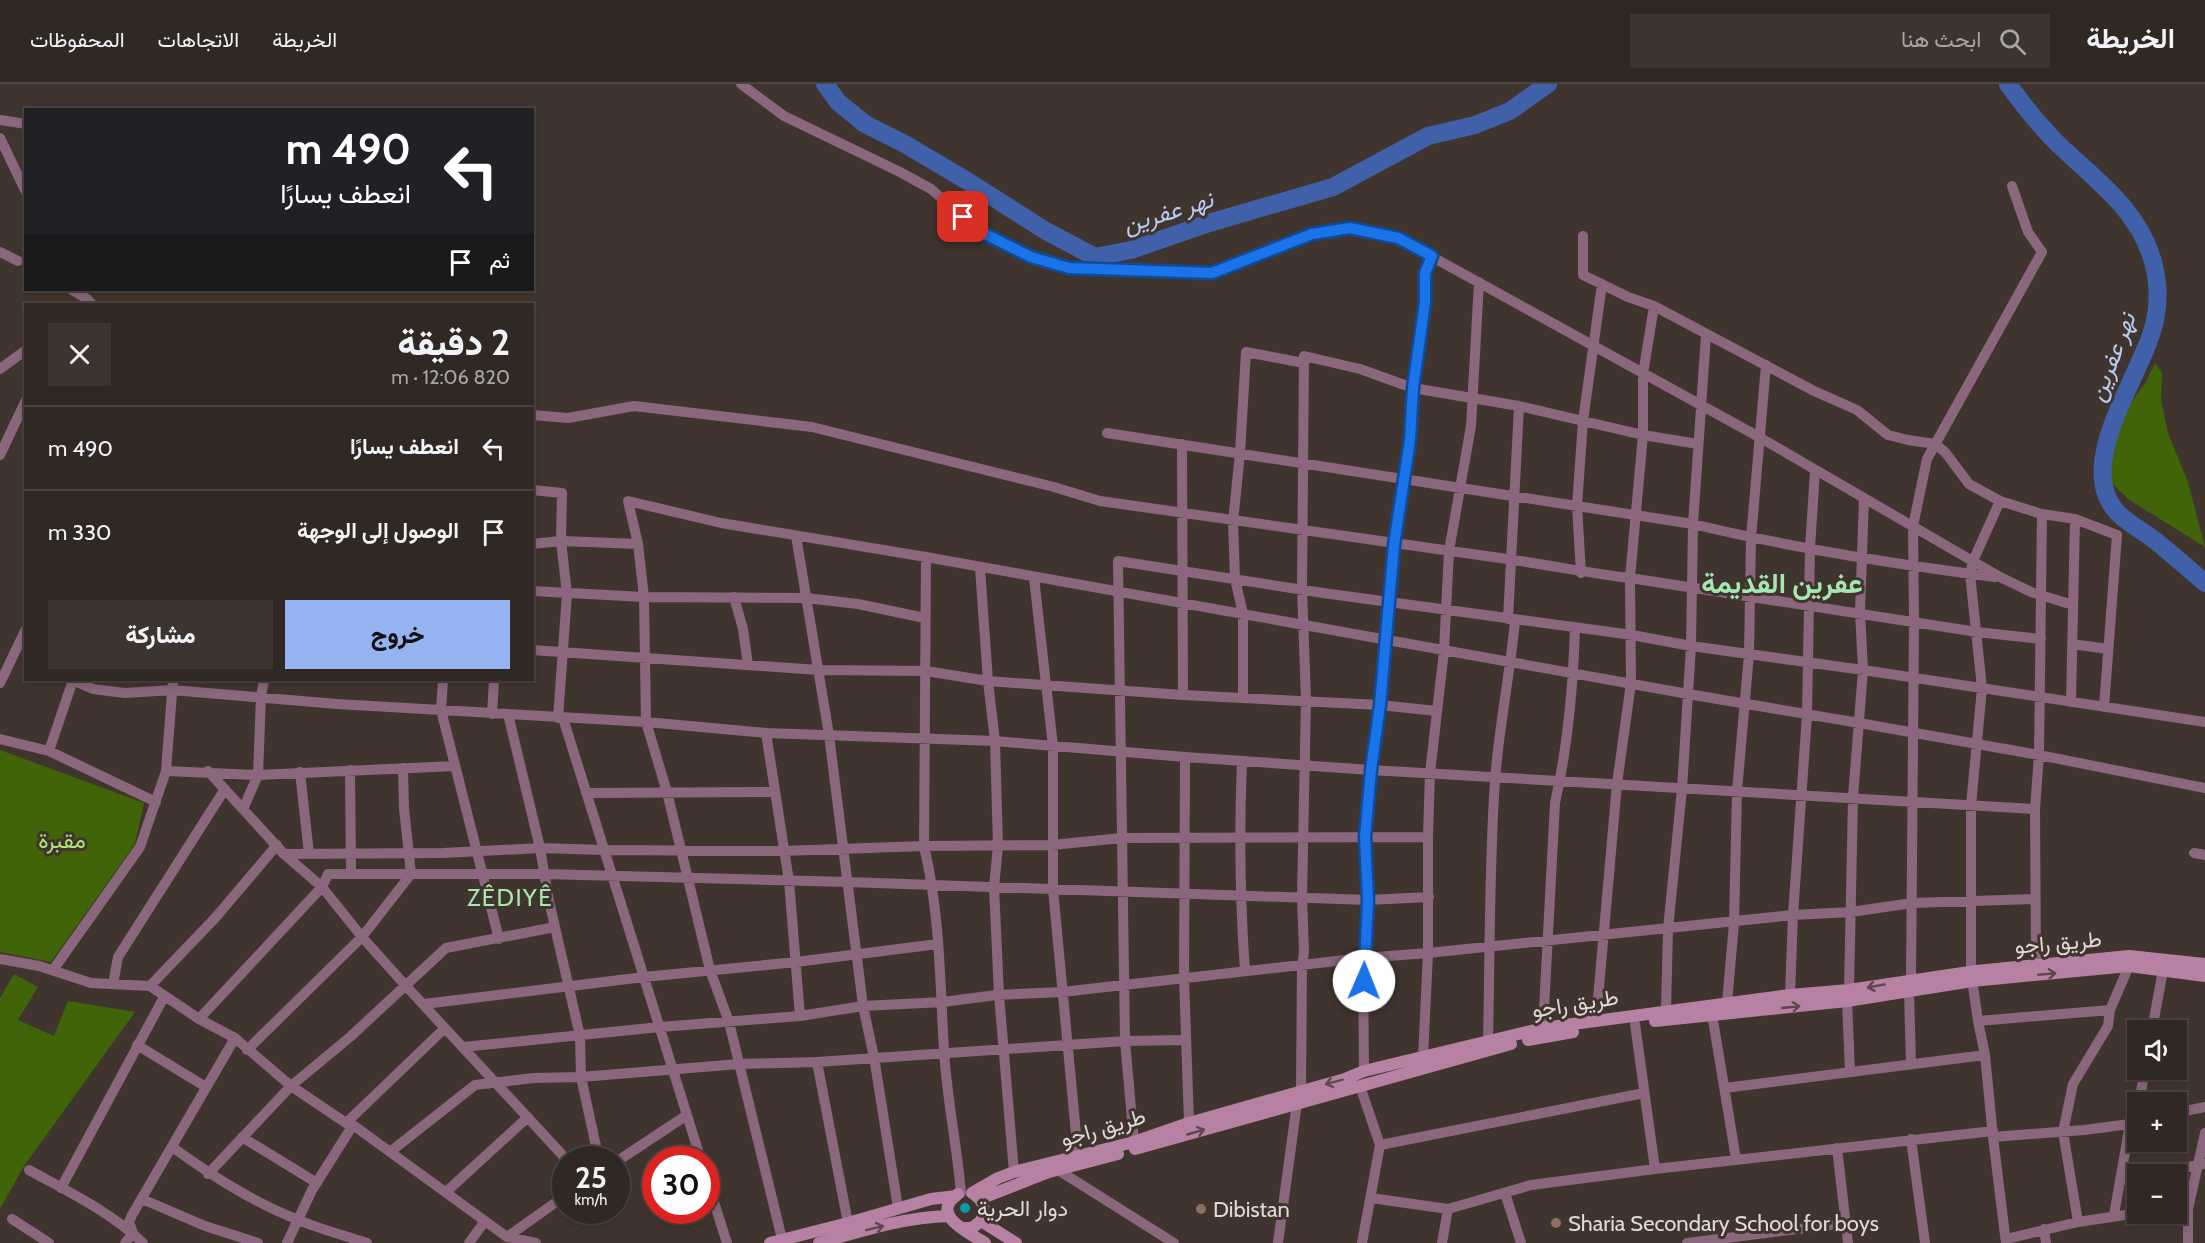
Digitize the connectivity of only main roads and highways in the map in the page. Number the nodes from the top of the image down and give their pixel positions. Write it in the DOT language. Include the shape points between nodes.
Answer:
graph roads {
  1 [pos="2129,961"];
  2 [pos="2205,964"];
  3 [pos="1972,976"];
  4 [pos="2205,976"];
  5 [pos="1848,996"];
  6 [pos="967,1195"];
  7 [pos="949,1216"];
  8 [pos="981,1221"];
  9 [pos="961,1228"];
  10 [pos="776,1241"];
  11 [pos="977,1241"];
  12 [pos="819,1243"];
  13 [pos="1016,1243"];
  1 -- 2 [label="main road, طريق راجو"];
  3 -- 1 [label="main road, طريق راجو, one-way"];
  1 -- 3 [label="main road, طريق راجو" via="2036,964"];
  1 -- 4 [label="main road, طريق راجو"];
  3 -- 5 [label="main road, طريق راجو"];
  6 -- 5 [label="main road, طريق راجو, one-way" via="1532,1038"];
  5 -- 6 [label="main road, طريق راجو, one-way" via="1790,995 1543,1028 1364,1071 1134,1142 1014,1172"];
  6 -- 7 [label="main road" via="949,1205"];
  6 -- 8 [label="main road" via="984,1208"];
  6 -- 10 [label="main road, طريق راجو" via="931,1198"];
  7 -- 9 [label="main road"];
  12 -- 7 [label="main road, one-way" via="890,1224"];
  8 -- 9 [label="main road" via="972,1228"];
  8 -- 13 [label="main road"];
  9 -- 11 [label="main road"];
}
